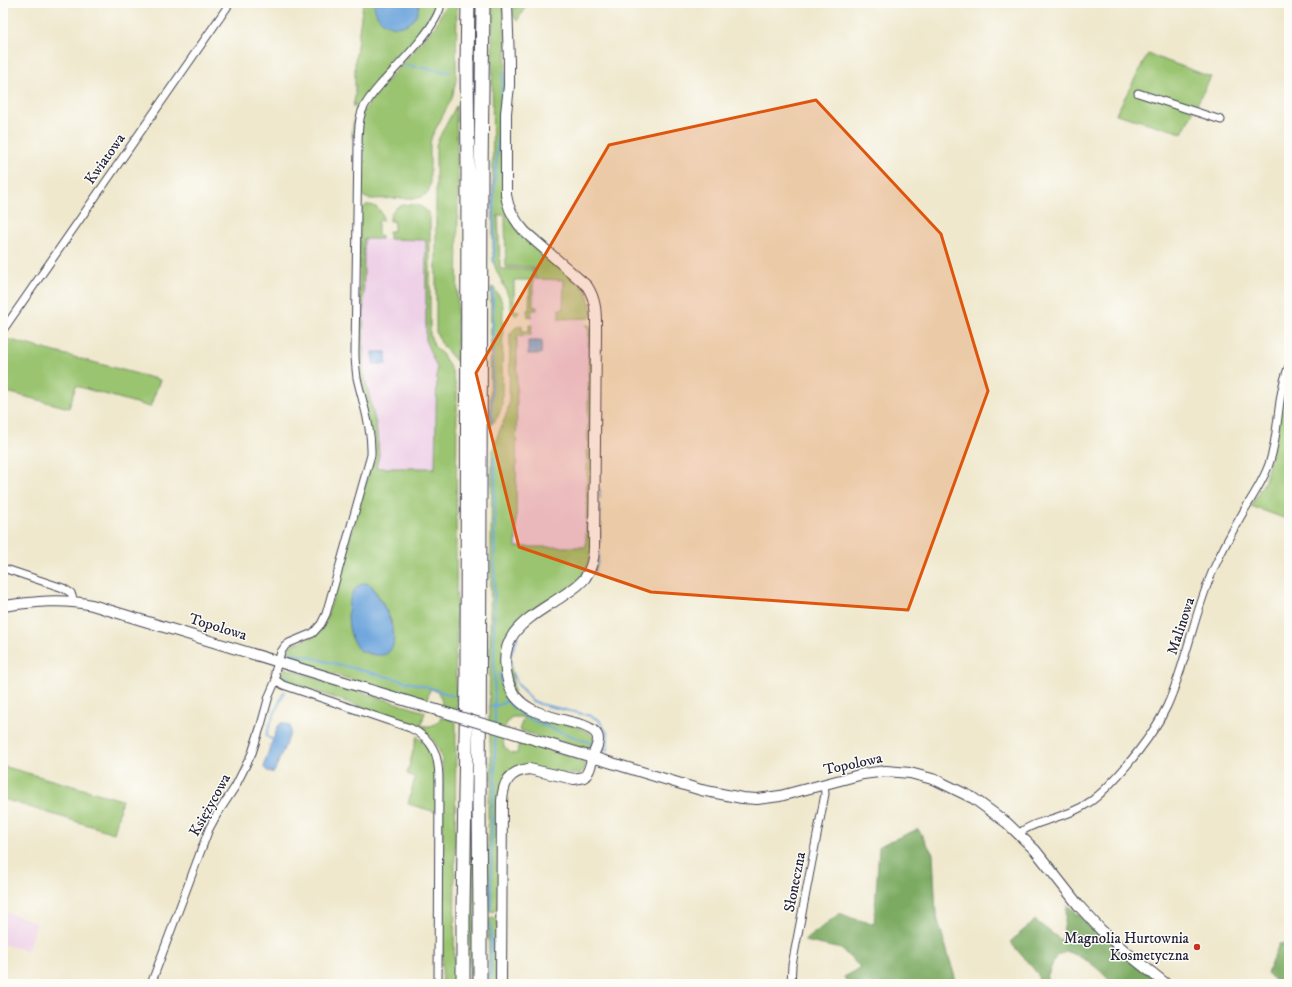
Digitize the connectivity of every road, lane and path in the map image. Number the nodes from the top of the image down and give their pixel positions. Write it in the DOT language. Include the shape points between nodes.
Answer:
graph roads {
  1 [pos="230,3"];
  2 [pos="440,3"];
  3 [pos="468,3"];
  4 [pos="483,3"];
  5 [pos="507,3"];
  6 [pos="1138,93"];
  7 [pos="1221,120"];
  8 [pos="3,330"];
  9 [pos="1289,366"];
  10 [pos="3,568"];
  11 [pos="74,602"];
  12 [pos="3,606"];
  13 [pos="278,661"];
  14 [pos="276,680"];
  15 [pos="593,757"];
  16 [pos="824,785"];
  17 [pos="1018,834"];
  18 [pos="151,984"];
  19 [pos="438,984"];
  20 [pos="463,984"];
  21 [pos="480,984"];
  22 [pos="501,984"];
  23 [pos="791,984"];
  24 [pos="1166,984"];
  1 -- 8 [label="street, Kwiatowa"];
  2 -- 13 [label="street" via="438,15 432,26 368,99 360,117 355,354 357,376 372,441 371,455 323,620 313,633 285,646"];
  3 -- 20 [label="highway" via="467,679"];
  4 -- 21 [label="highway"];
  5 -- 15 [label="street" via="508,205 525,232 587,286 595,304 596,333 593,562 578,585 517,628 506,652 506,671 515,696 528,708 594,731 598,741"];
  6 -- 7 [label="street"];
  9 -- 17 [label="street, Malinowa" via="1280,395 1270,463 1212,572 1175,686 1161,718 1139,750 1094,799 1074,811 1029,826"];
  10 -- 11 [label="street" via="63,588 71,593"];
  11 -- 12 [label="street, Topolowa"];
  11 -- 13 [label="street, Topolowa" via="121,613"];
  13 -- 14 [label="street, Księżycowa"];
  13 -- 15 [label="street, Topolowa, bridge"];
  14 -- 18 [label="street, Księżycowa" via="252,753 210,829"];
  14 -- 19 [label="street" via="410,728 424,736 432,746 439,772"];
  15 -- 16 [label="street, Topolowa" via="697,789 751,799"];
  15 -- 22 [label="street" via="587,774 579,779 529,769 514,773 505,785 502,801"];
  16 -- 17 [label="street, Topolowa" via="873,772 897,771 915,774 941,782 965,794 999,816"];
  16 -- 23 [label="street, Słoneczna" via="792,965"];
  17 -- 24 [label="street, Topolowa" via="1035,850 1101,930"];
}
